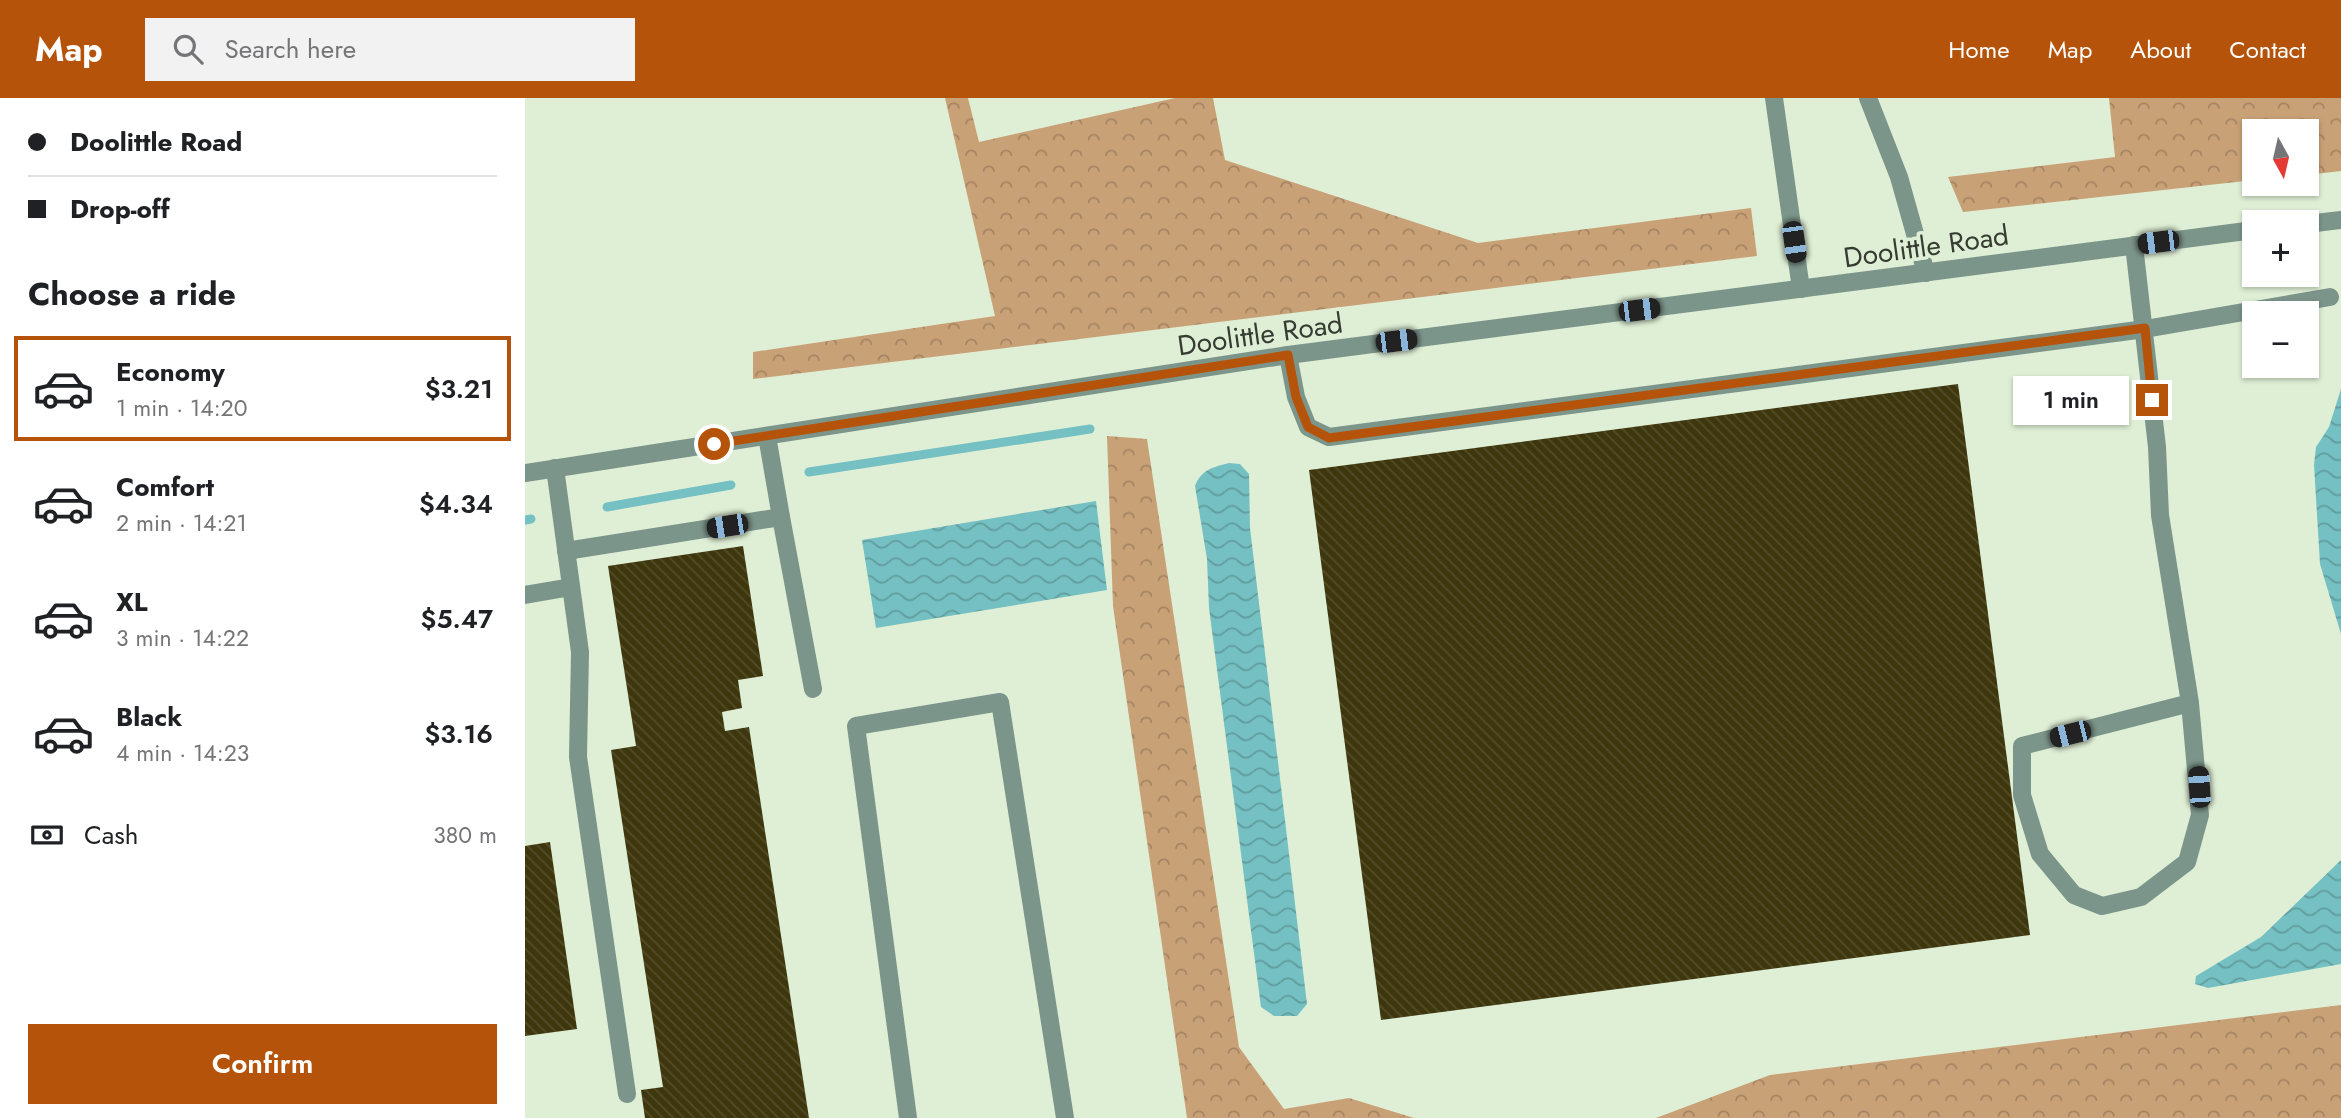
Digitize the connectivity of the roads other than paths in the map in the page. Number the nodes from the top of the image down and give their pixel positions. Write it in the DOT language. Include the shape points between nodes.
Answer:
graph roads {
  1 [pos="1775,98"];
  2 [pos="1868,98"];
  3 [pos="2341,220"];
  4 [pos="2319,223"];
  5 [pos="2242,232"];
  6 [pos="2134,245"];
  7 [pos="1926,273"];
  8 [pos="1801,289"];
  9 [pos="2330,297"];
  10 [pos="2145,328"];
  11 [pos="1288,355"];
  12 [pos="767,436"];
  13 [pos="555,468"];
  14 [pos="525,473"];
  15 [pos="781,517"];
  16 [pos="566,551"];
  17 [pos="571,587"];
  18 [pos="525,595"];
  19 [pos="813,689"];
  20 [pos="2190,703"];
  21 [pos="627,1094"];
  22 [pos="908,1118"];
  23 [pos="1065,1118"];
  1 -- 8 [label="street"];
  2 -- 7 [label="street" via="1899,177"];
  3 -- 4 [label="street"];
  5 -- 6 [label="street, Doolittle Road"];
  6 -- 7 [label="street, Doolittle Road"];
  6 -- 10 [label="street"];
  7 -- 8 [label="street, Doolittle Road"];
  8 -- 11 [label="street, Doolittle Road"];
  9 -- 10 [label="street"];
  10 -- 11 [label="street" via="1329,438 1308,427 1296,397"];
  10 -- 20 [label="street" via="2160,515"];
  11 -- 12 [label="street, Doolittle Road"];
  12 -- 13 [label="street, Doolittle Road"];
  12 -- 15 [label="street"];
  13 -- 14 [label="street, Doolittle Road"];
  13 -- 16 [label="street"];
  15 -- 16 [label="street"];
  15 -- 19 [label="street"];
  16 -- 17 [label="street"];
  17 -- 18 [label="street"];
  17 -- 21 [label="street" via="580,652 578,757"];
  20 -- 20 [label="street" via="2200,815 2187,862 2141,897 2102,906 2074,895 2040,854 2022,795 2022,746"];
  22 -- 23 [label="street" via="856,726 1000,702"];
}
